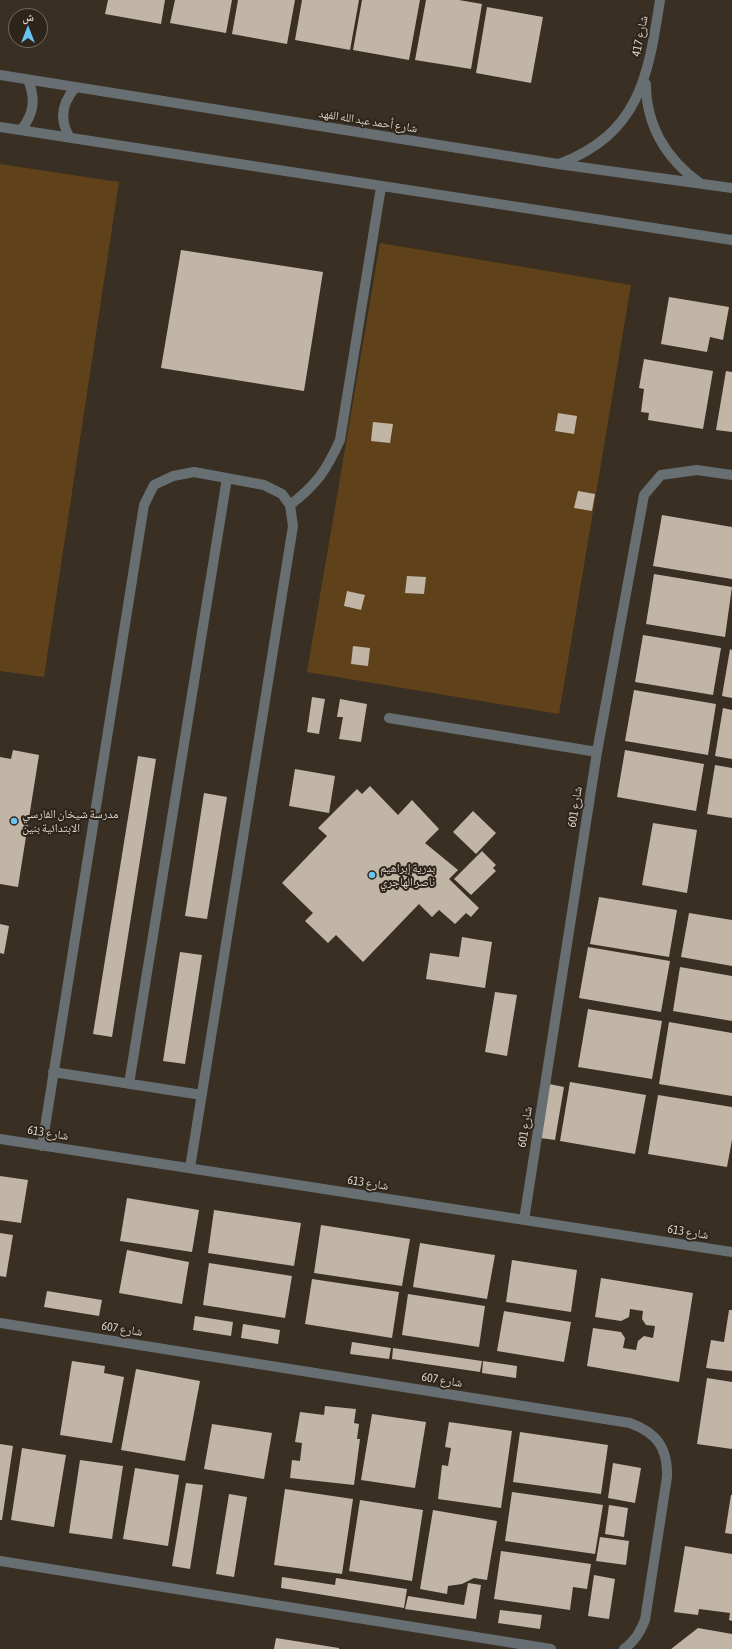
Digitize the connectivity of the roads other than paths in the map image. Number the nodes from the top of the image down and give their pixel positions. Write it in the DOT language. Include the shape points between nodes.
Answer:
graph roads {
  1 [pos="660,0"];
  2 [pos="0,75"];
  3 [pos="646,78"];
  4 [pos="28,80"];
  5 [pos="75,88"];
  6 [pos="0,127"];
  7 [pos="21,130"];
  8 [pos="70,138"];
  9 [pos="558,164"];
  10 [pos="702,184"];
  11 [pos="381,187"];
  12 [pos="732,188"];
  13 [pos="732,240"];
  14 [pos="732,476"];
  15 [pos="227,478"];
  16 [pos="290,505"];
  17 [pos="389,718"];
  18 [pos="597,752"];
  19 [pos="53,1072"];
  20 [pos="129,1084"];
  21 [pos="202,1094"];
  22 [pos="0,1139"];
  23 [pos="42,1146"];
  24 [pos="190,1168"];
  25 [pos="524,1220"];
  26 [pos="732,1252"];
  27 [pos="0,1323"];
  28 [pos="0,1561"];
  29 [pos="551,1649"];
  30 [pos="624,1649"];
  1 -- 3 [label="street, شارع 417"];
  2 -- 4 [label="street, شارع أحمد عبد الله الفهد"];
  3 -- 9 [label="street, شارع 417" via="638,97 614,131 597,145"];
  3 -- 10 [label="street, شارع 417" via="646,97 657,135 676,163"];
  4 -- 5 [label="street, شارع أحمد عبد الله الفهد"];
  4 -- 7 [label="street" via="33,106 31,115"];
  5 -- 8 [label="street" via="67,99 63,112 65,130"];
  5 -- 9 [label="street, شارع أحمد عبد الله الفهد"];
  6 -- 7 [label="street"];
  7 -- 8 [label="street"];
  8 -- 11 [label="street"];
  9 -- 10 [label="street, شارع أحمد عبد الله الفهد"];
  10 -- 12 [label="street, شارع أحمد عبد الله الفهد"];
  11 -- 13 [label="street"];
  11 -- 16 [label="street" via="340,440 329,466 316,482"];
  14 -- 18 [label="street, شارع 601" via="697,470 661,475 644,495"];
  15 -- 16 [label="street" via="264,485 282,494"];
  15 -- 19 [label="street" via="194,472 173,476 154,485 144,505"];
  15 -- 20 [label="street"];
  16 -- 21 [label="street" via="293,526"];
  17 -- 18 [label="street"];
  18 -- 25 [label="street, شارع 601"];
  19 -- 20 [label="street"];
  19 -- 23 [label="street"];
  20 -- 21 [label="street"];
  21 -- 24 [label="street"];
  22 -- 23 [label="street, شارع 613"];
  23 -- 24 [label="street, شارع 613"];
  24 -- 25 [label="street, شارع 613"];
  25 -- 26 [label="street, شارع 613"];
  27 -- 30 [label="street, شارع 607" via="630,1424 650,1432 664,1451 667,1476 645,1620 633,1642"];
  28 -- 29 [label="street"];
}
